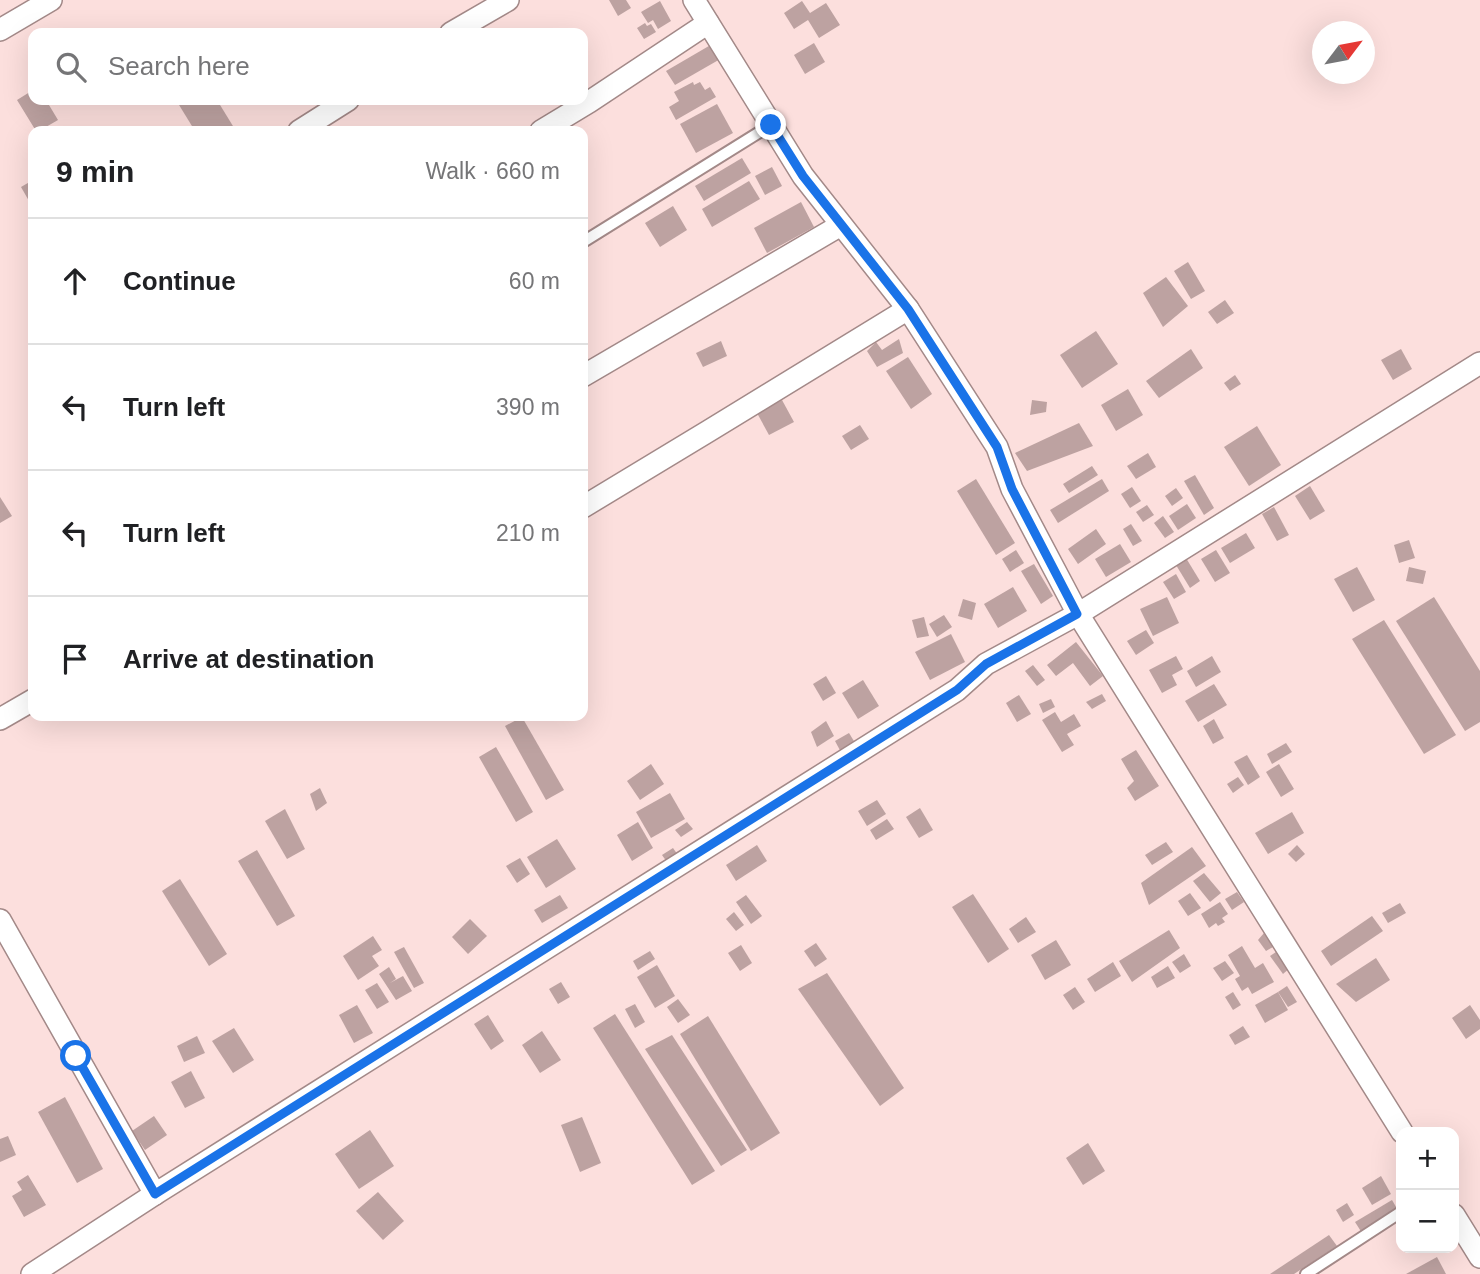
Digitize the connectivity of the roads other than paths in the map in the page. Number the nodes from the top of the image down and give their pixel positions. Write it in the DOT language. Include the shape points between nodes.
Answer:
graph roads {
  1 [pos="51,0"];
  2 [pos="508,0"];
  3 [pos="694,0"];
  4 [pos="708,23"];
  5 [pos="460,28"];
  6 [pos="0,30"];
  7 [pos="588,103"];
  8 [pos="340,105"];
  9 [pos="584,105"];
  10 [pos="771,125"];
  11 [pos="307,126"];
  12 [pos="549,126"];
  13 [pos="841,225"];
  14 [pos="588,239"];
  15 [pos="908,309"];
  16 [pos="1480,363"];
  17 [pos="588,373"];
  18 [pos="588,504"];
  19 [pos="1077,614"];
  20 [pos="28,703"];
  21 [pos="0,719"];
  22 [pos="0,920"];
  23 [pos="1399,1127"];
  24 [pos="155,1194"];
  25 [pos="1396,1215"];
  26 [pos="1459,1223"];
  27 [pos="1480,1257"];
  28 [pos="32,1274"];
  29 [pos="1306,1274"];
  1 -- 6 [label="street"];
  2 -- 5 [label="street"];
  3 -- 4 [label="street"];
  4 -- 7 [label="street"];
  4 -- 10 [label="street"];
  8 -- 11 [label="street"];
  9 -- 12 [label="street"];
  10 -- 13 [label="street"];
  10 -- 14 [label="lane"];
  13 -- 15 [label="street"];
  13 -- 17 [label="street"];
  15 -- 18 [label="street"];
  15 -- 19 [label="street" via="997,447 1012,489"];
  16 -- 19 [label="street"];
  19 -- 23 [label="street"];
  19 -- 24 [label="street" via="986,664 957,690"];
  20 -- 21 [label="street"];
  22 -- 24 [label="street"];
  24 -- 28 [label="street"];
  25 -- 29 [label="lane"];
  26 -- 27 [label="street"];
}
